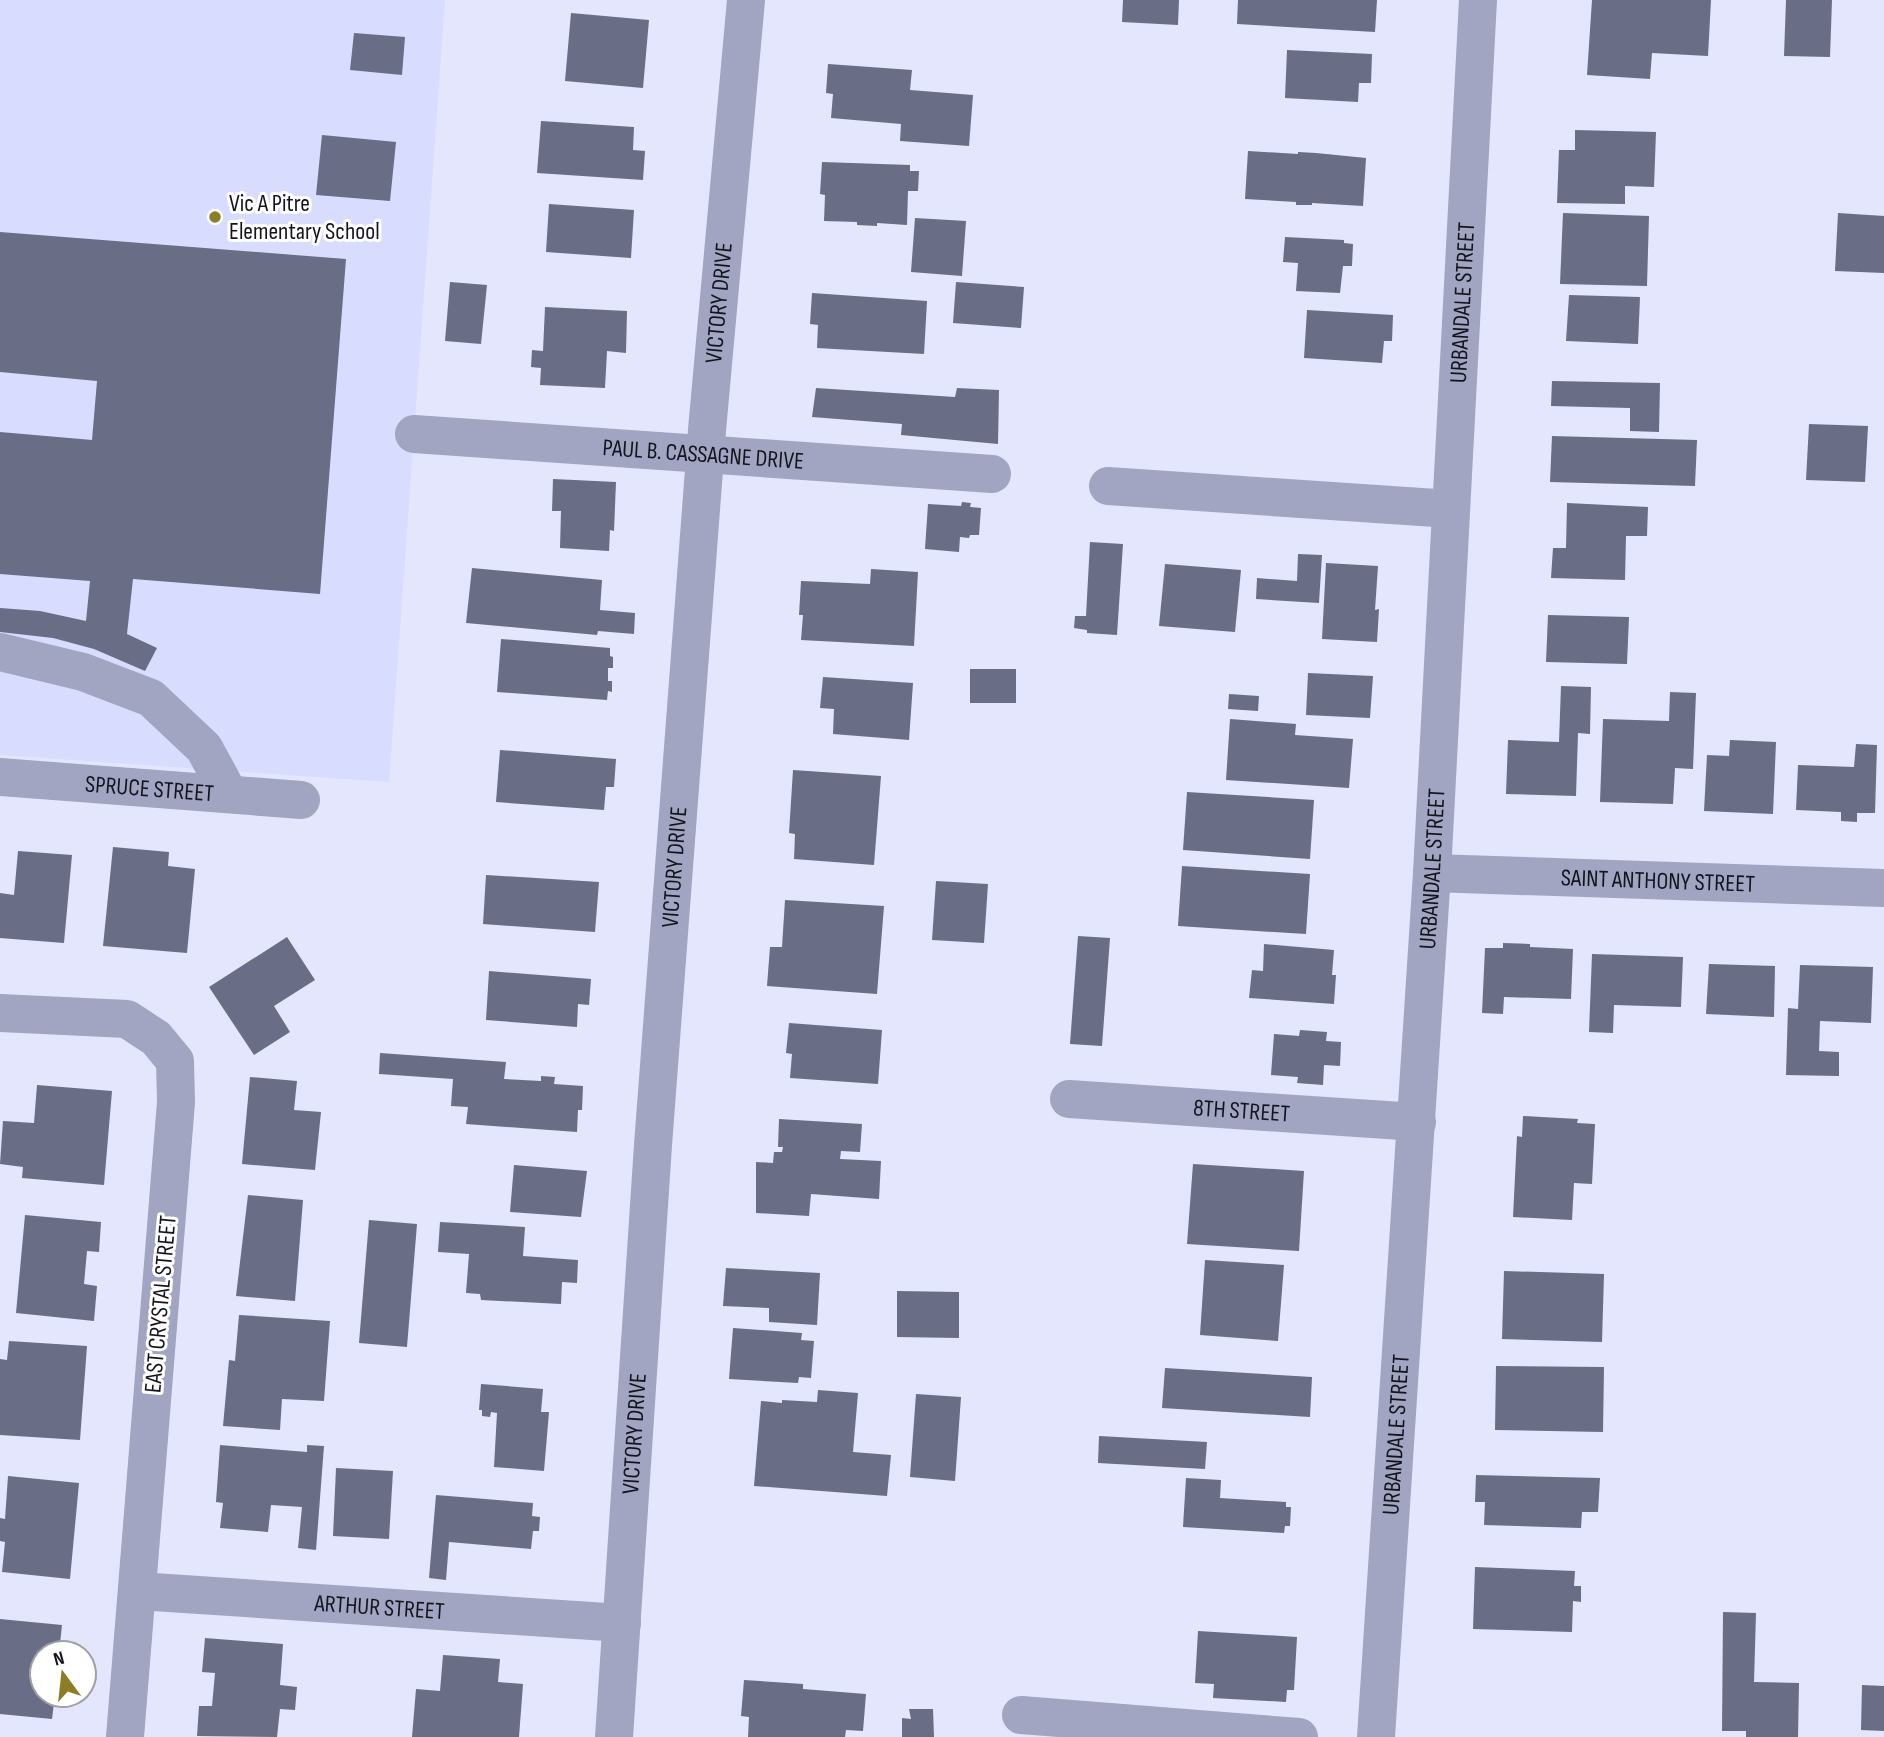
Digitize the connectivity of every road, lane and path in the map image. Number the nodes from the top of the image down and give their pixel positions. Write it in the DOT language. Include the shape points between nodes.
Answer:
graph roads {
  1 [pos="746,0"];
  2 [pos="1478,0"];
  3 [pos="414,434"];
  4 [pos="706,456"];
  5 [pos="992,474"];
  6 [pos="1108,486"];
  7 [pos="1451,509"];
  8 [pos="0,652"];
  9 [pos="0,777"];
  10 [pos="229,794"];
  11 [pos="301,800"];
  12 [pos="1433,873"];
  13 [pos="1884,888"];
  14 [pos="0,1013"];
  15 [pos="1069,1099"];
  16 [pos="1417,1122"];
  17 [pos="138,1591"];
  18 [pos="622,1623"];
  19 [pos="1021,1715"];
  20 [pos="125,1737"];
  21 [pos="614,1737"];
  22 [pos="1299,1737"];
  23 [pos="1377,1737"];
  1 -- 4 [label="street, VICTORY DRIVE"];
  2 -- 7 [label="street, URBANDALE STREET"];
  3 -- 4 [label="street, PAUL B. CASSAGNE DRIVE"];
  4 -- 5 [label="street, PAUL B. CASSAGNE DRIVE"];
  4 -- 18 [label="street, VICTORY DRIVE"];
  6 -- 7 [label="street"];
  7 -- 12 [label="street, URBANDALE STREET"];
  8 -- 10 [label="street" via="83,672 151,698 204,748"];
  9 -- 10 [label="street, SPRUCE STREET"];
  10 -- 11 [label="street, SPRUCE STREET"];
  12 -- 13 [label="street, SAINT ANTHONY STREET"];
  12 -- 16 [label="street, URBANDALE STREET"];
  14 -- 17 [label="street, EAST CRYSTAL STREET" via="127,1019 156,1038 175,1061 176,1101"];
  15 -- 16 [label="street, 8TH STREET"];
  16 -- 23 [label="street, URBANDALE STREET"];
  17 -- 18 [label="street, ARTHUR STREET"];
  17 -- 20 [label="street, EAST CRYSTAL STREET"];
  18 -- 21 [label="street, VICTORY DRIVE"];
  19 -- 22 [label="street"];
}
